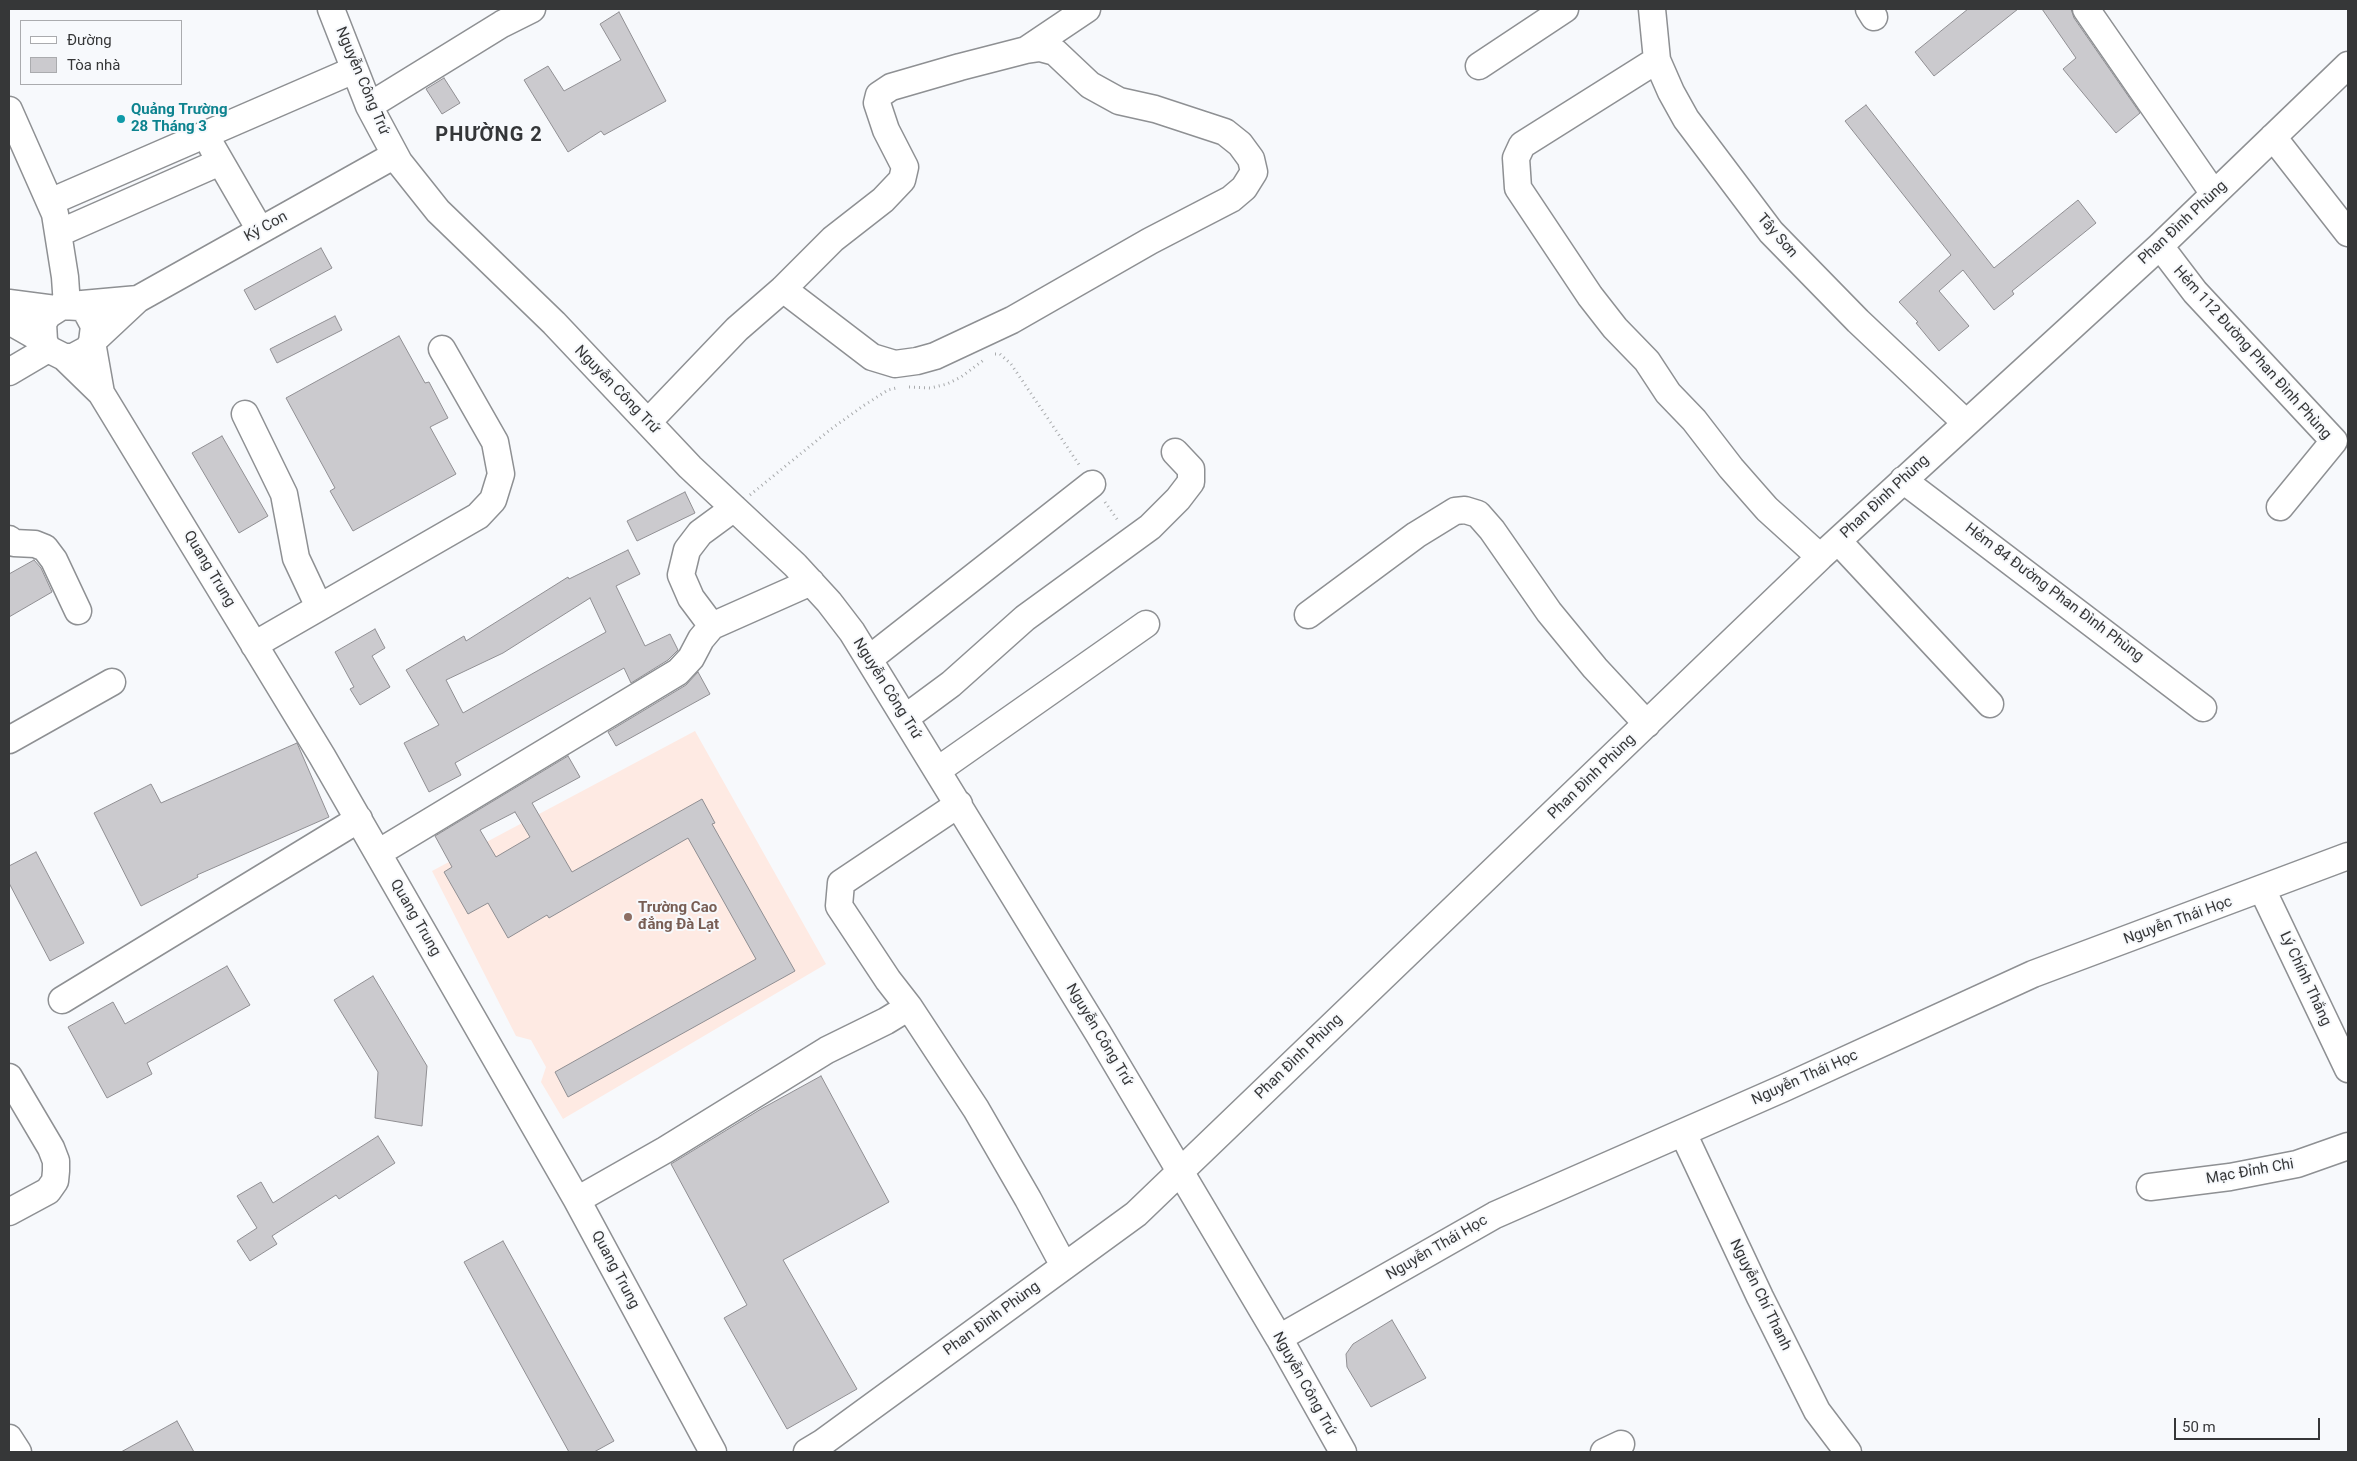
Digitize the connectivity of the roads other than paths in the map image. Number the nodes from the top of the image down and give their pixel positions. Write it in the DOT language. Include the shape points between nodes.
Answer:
graph roads {
  1 [pos="331,9"];
  2 [pos="532,9"];
  3 [pos="1087,9"];
  4 [pos="1565,9"];
  5 [pos="1652,9"];
  6 [pos="2086,9"];
  7 [pos="498,16"];
  8 [pos="1026,50"];
  9 [pos="1657,60"];
  10 [pos="2348,65"];
  11 [pos="1479,66"];
  12 [pos="354,70"];
  13 [pos="369,106"];
  14 [pos="9,110"];
  15 [pos="205,135"];
  16 [pos="2273,137"];
  17 [pos="395,155"];
  18 [pos="220,162"];
  19 [pos="2214,194"];
  20 [pos="50,202"];
  21 [pos="260,230"];
  22 [pos="59,233"];
  23 [pos="2348,233"];
  24 [pos="2160,246"];
  25 [pos="783,289"];
  26 [pos="138,299"];
  27 [pos="9,303"];
  28 [pos="64,307"];
  29 [pos="9,321"];
  30 [pos="92,342"];
  31 [pos="52,349"];
  32 [pos="442,350"];
  33 [pos="9,372"];
  34 [pos="101,392"];
  35 [pos="245,414"];
  36 [pos="648,422"];
  37 [pos="1965,422"];
  38 [pos="1175,452"];
  39 [pos="1903,480"];
  40 [pos="1092,484"];
  41 [pos="2280,506"];
  42 [pos="734,508"];
  43 [pos="9,539"];
  44 [pos="1829,549"];
  45 [pos="811,582"];
  46 [pos="319,607"];
  47 [pos="78,611"];
  48 [pos="1308,615"];
  49 [pos="1146,624"];
  50 [pos="712,626"];
  51 [pos="254,645"];
  52 [pos="869,659"];
  53 [pos="112,682"];
  54 [pos="1990,704"];
  55 [pos="2203,708"];
  56 [pos="905,718"];
  57 [pos="1647,724"];
  58 [pos="9,740"];
  59 [pos="938,770"];
  60 [pos="960,804"];
  61 [pos="358,819"];
  62 [pos="378,853"];
  63 [pos="2348,856"];
  64 [pos="2262,889"];
  65 [pos="62,1000"];
  66 [pos="910,1007"];
  67 [pos="2348,1069"];
  68 [pos="9,1078"];
  69 [pos="1683,1133"];
  70 [pos="2348,1146"];
  71 [pos="1180,1171"];
  72 [pos="2150,1187"];
  73 [pos="577,1200"];
  74 [pos="9,1212"];
  75 [pos="1064,1266"];
  76 [pos="1278,1338"];
  77 [pos="9,1438"];
  78 [pos="18,1452"];
  79 [pos="713,1452"];
  80 [pos="807,1452"];
  81 [pos="1343,1452"];
  82 [pos="1848,1452"];
  1 -- 12 [label="street, Nguyễn Công Trứ"];
  2 -- 7 [label="street"];
  3 -- 8 [label="street"];
  4 -- 11 [label="street"];
  5 -- 9 [label="street, Tây Sơn"];
  6 -- 19 [label="street"];
  7 -- 13 [label="street"];
  8 -- 25 [label="street" via="884,90 877,103 886,130 906,167 902,180 883,200 833,239"];
  8 -- 25 [label="street" via="1040,48 1055,52 1090,85 1119,101 1225,132 1251,158 1254,172 1244,188 1231,199 1012,320 935,356 917,361 895,364 872,358"];
  9 -- 37 [label="street, Tây Sơn" via="1686,119 1771,232 1858,321"];
  9 -- 44 [label="street" via="1522,145 1516,158 1518,188 1590,296 1731,468 1767,509"];
  10 -- 16 [label="street, Phan Đình Phùng"];
  12 -- 13 [label="street, Nguyễn Công Trứ"];
  12 -- 15 [label="street"];
  13 -- 17 [label="street, Nguyễn Công Trứ"];
  14 -- 20 [label="street"];
  15 -- 18 [label="street"];
  15 -- 20 [label="street"];
  16 -- 19 [label="street, Phan Đình Phùng"];
  16 -- 23 [label="street"];
  17 -- 21 [label="street, Ký Con"];
  17 -- 36 [label="street, Nguyễn Công Trứ" via="438,211 554,323"];
  18 -- 21 [label="street"];
  18 -- 22 [label="street"];
  19 -- 24 [label="street, Phan Đình Phùng"];
  20 -- 22 [label="street"];
  21 -- 26 [label="street, Ký Con"];
  22 -- 28 [label="street" via="65,277"];
  24 -- 37 [label="street, Phan Đình Phùng"];
  24 -- 41 [label="street, Hẻm 112 Đường Phan Đình Phùng" via="2195,292 2334,441"];
  25 -- 36 [label="street" via="737,329"];
  26 -- 28 [label="street, Ký Con"];
  26 -- 30 [label="street, Ký Con"];
  27 -- 28 [label="street"];
  28 -- 30 [label="street" via="79,307 91,318 94,326"];
  28 -- 31 [label="street" via="44,323"];
  29 -- 31 [label="street, Quang Trung"];
  30 -- 31 [label="street" via="81,354 73,357"];
  30 -- 34 [label="street, Quang Trung"];
  31 -- 33 [label="street"];
  31 -- 34 [label="street, Quang Trung"];
  32 -- 46 [label="street" via="495,442 501,474 494,500 478,516"];
  34 -- 51 [label="street, Quang Trung"];
  35 -- 46 [label="street" via="284,494 296,558"];
  36 -- 42 [label="street, Nguyễn Công Trứ"];
  37 -- 39 [label="street, Phan Đình Phùng"];
  38 -- 56 [label="street" via="1191,469 1191,482 1150,527 1026,618 951,684"];
  39 -- 44 [label="street, Phan Đình Phùng"];
  39 -- 55 [label="street, Hẻm 84 Đường Phan Đình Phùng"];
  40 -- 52 [label="street"];
  42 -- 45 [label="street, Nguyễn Công Trứ"];
  42 -- 50 [label="street" via="700,533 687,550 682,575 691,598"];
  43 -- 47 [label="street" via="14,543 45,548"];
  44 -- 54 [label="street"];
  44 -- 57 [label="street, Phan Đình Phùng"];
  45 -- 50 [label="street"];
  45 -- 52 [label="street, Nguyễn Công Trứ" via="852,632"];
  46 -- 51 [label="street"];
  48 -- 57 [label="street" via="1416,534 1455,511 1466,510 1478,514 1492,530 1550,612 1595,668"];
  49 -- 59 [label="street"];
  50 -- 62 [label="street" via="678,672"];
  51 -- 61 [label="street, Quang Trung"];
  52 -- 56 [label="street, Nguyễn Công Trứ"];
  53 -- 58 [label="street"];
  56 -- 59 [label="street, Nguyễn Công Trứ"];
  57 -- 71 [label="street, Phan Đình Phùng"];
  59 -- 60 [label="street, Nguyễn Công Trứ"];
  60 -- 66 [label="street" via="840,883 839,906"];
  60 -- 71 [label="street, Nguyễn Công Trứ"];
  61 -- 62 [label="street, Quang Trung"];
  61 -- 65 [label="street"];
  62 -- 73 [label="street, Quang Trung"];
  63 -- 64 [label="street, Nguyễn Thái Học"];
  64 -- 67 [label="street, Lý Chính Thắng"];
  64 -- 69 [label="street, Nguyễn Thái Học" via="2033,974"];
  66 -- 73 [label="street" via="827,1050"];
  66 -- 75 [label="street" via="976,1109"];
  68 -- 74 [label="street" via="56,1161 55,1181 48,1191"];
  69 -- 76 [label="street, Nguyễn Thái Học" via="1496,1215"];
  69 -- 82 [label="street, Nguyễn Chí Thanh" via="1816,1411"];
  70 -- 72 [label="street, Mạc Đỉnh Chi" via="2297,1164"];
  71 -- 75 [label="street, Phan Đình Phùng" via="1136,1214"];
  71 -- 76 [label="street, Nguyễn Công Trứ"];
  73 -- 79 [label="street, Quang Trung"];
  75 -- 80 [label="street, Phan Đình Phùng"];
  76 -- 81 [label="street, Nguyễn Công Trứ"];
  77 -- 78 [label="street"];
}
